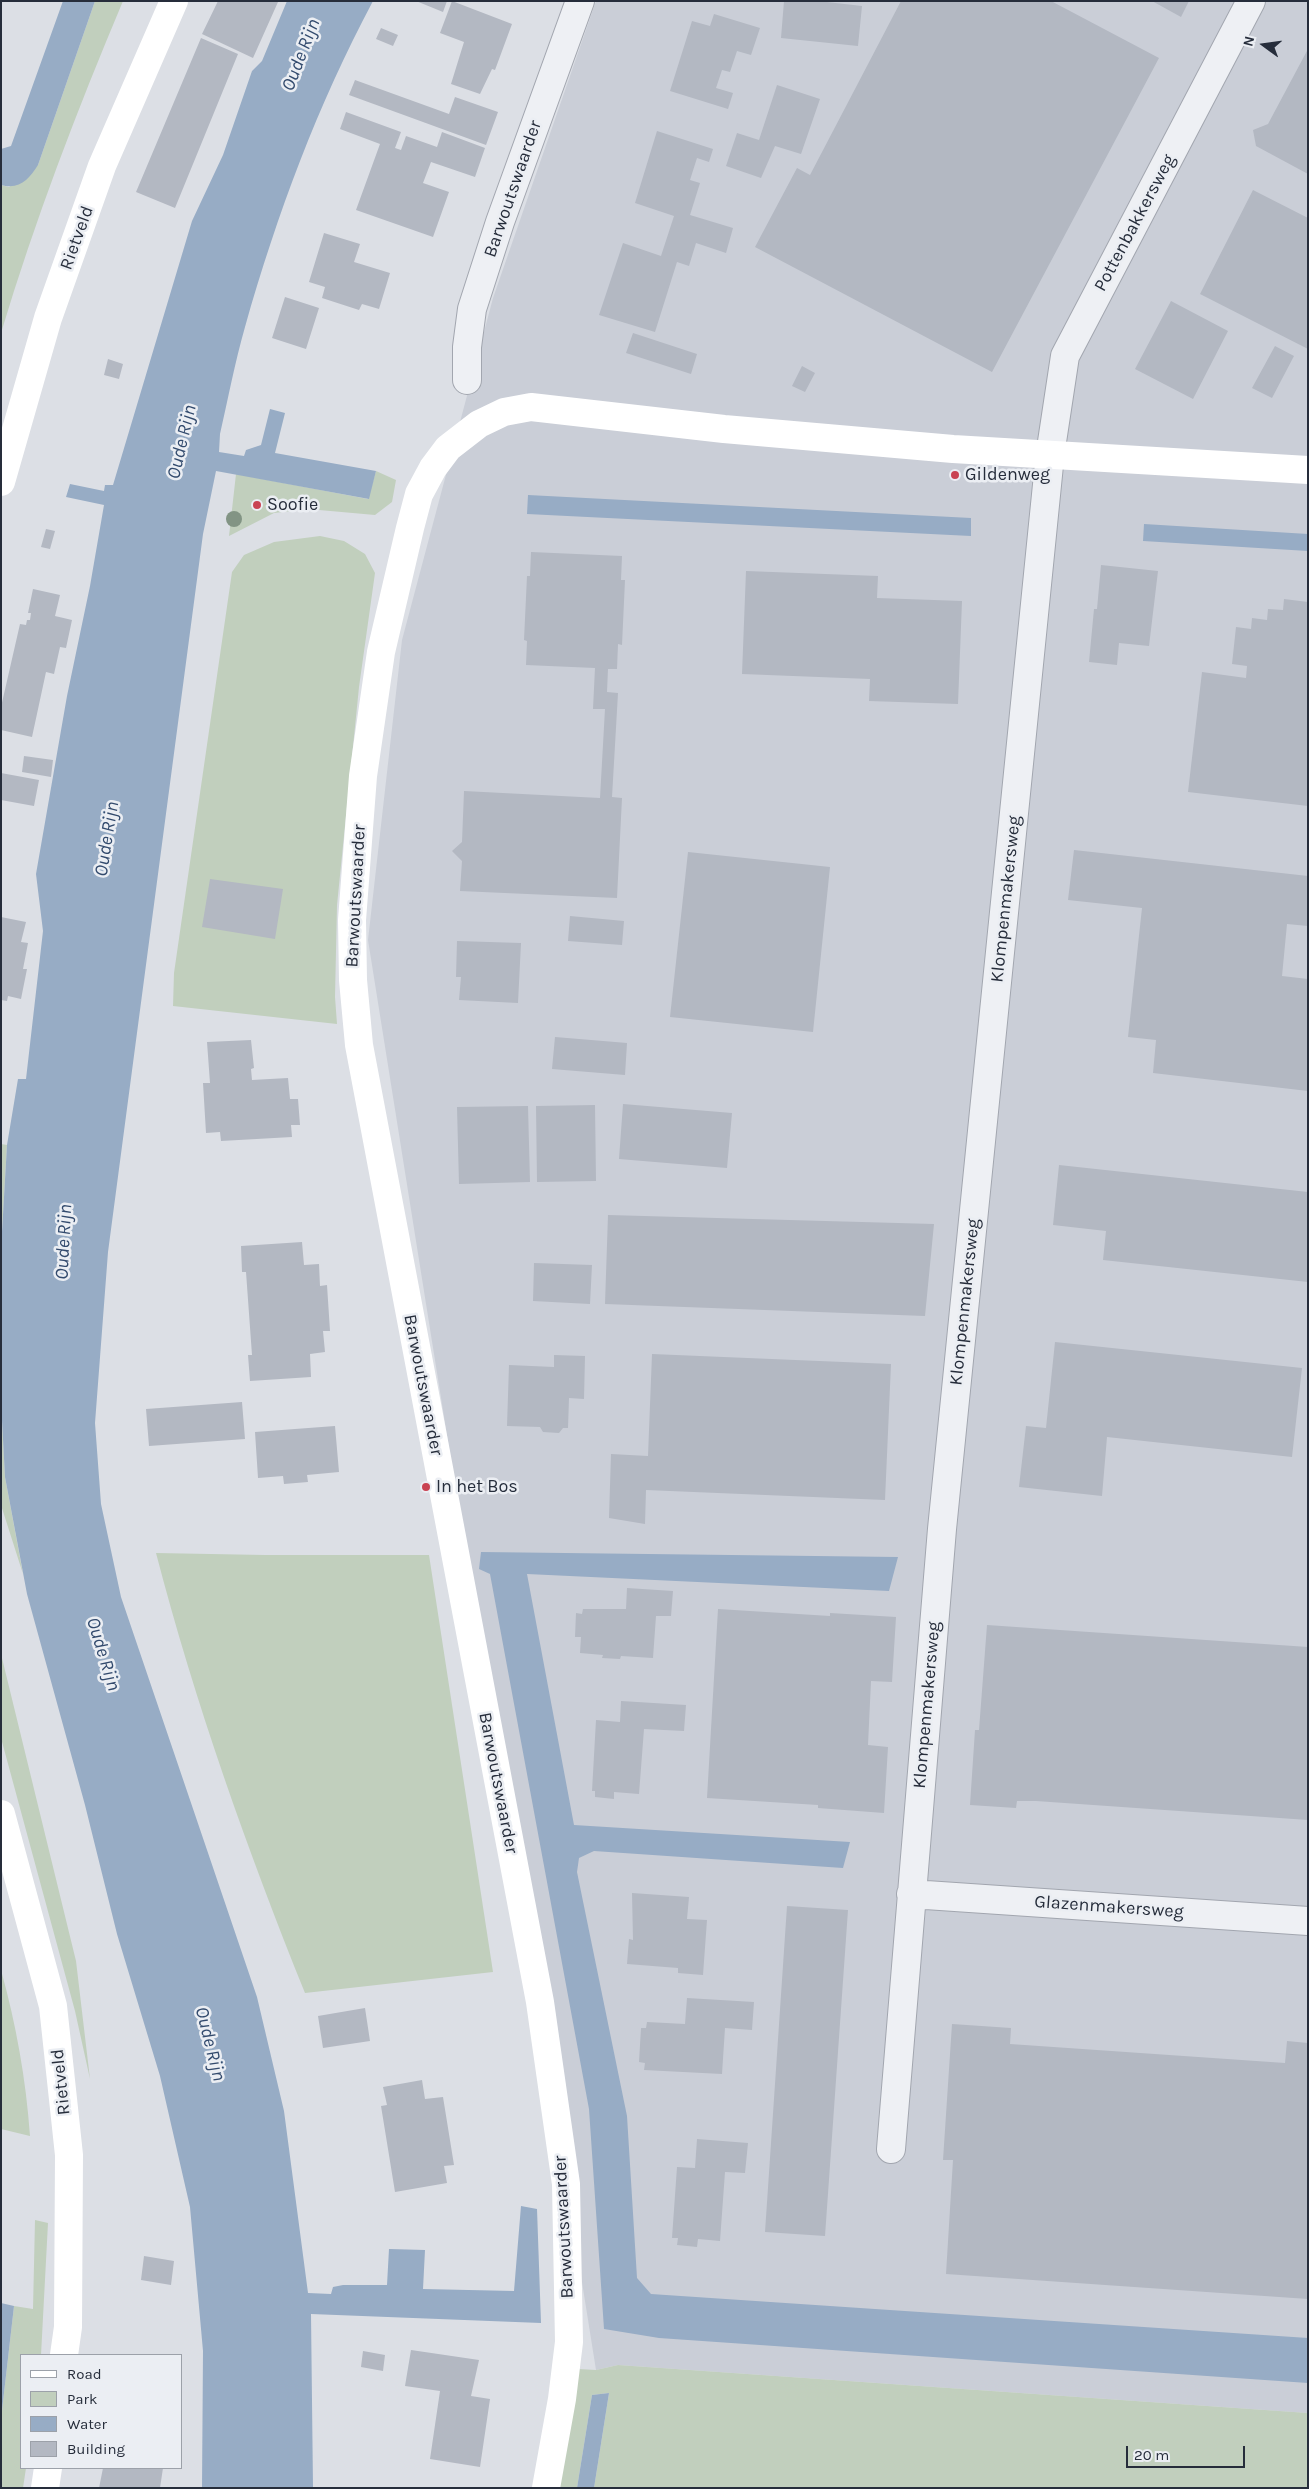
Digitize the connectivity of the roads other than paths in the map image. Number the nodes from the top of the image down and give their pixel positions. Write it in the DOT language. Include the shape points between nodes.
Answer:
graph roads {
  1 [pos="174,1"];
  2 [pos="580,1"];
  3 [pos="1252,1"];
  4 [pos="468,380"];
  5 [pos="1050,455"];
  6 [pos="1308,470"];
  7 [pos="1,482"];
  8 [pos="1,1814"];
  9 [pos="911,1894"];
  10 [pos="1308,1921"];
  11 [pos="891,2149"];
  12 [pos="64,2354"];
  13 [pos="48,2469"];
  14 [pos="45,2488"];
  15 [pos="546,2488"];
  1 -- 7 [label="street, Rietveld" via="99,175 48,318"];
  2 -- 4 [label="street, Barwoutswaarder" via="472,309 467,347"];
  3 -- 5 [label="street, Pottenbakkersweg" via="1065,356"];
  5 -- 6 [label="street"];
  5 -- 9 [label="street, Klompenmakersweg" via="942,1529"];
  5 -- 15 [label="street, Barwoutswaarder" via="802,436 531,407 504,412 479,424 448,448 419,494 385,633 363,776 352,920 353,980 360,1045 540,2002 566,2184 569,2342"];
  8 -- 12 [label="street, Rietveld" via="53,2006 69,2155 68,2327"];
  9 -- 10 [label="street, Glazenmakersweg"];
  9 -- 11 [label="street, Klompenmakersweg"];
  13 -- 14 [label="street"];
}
